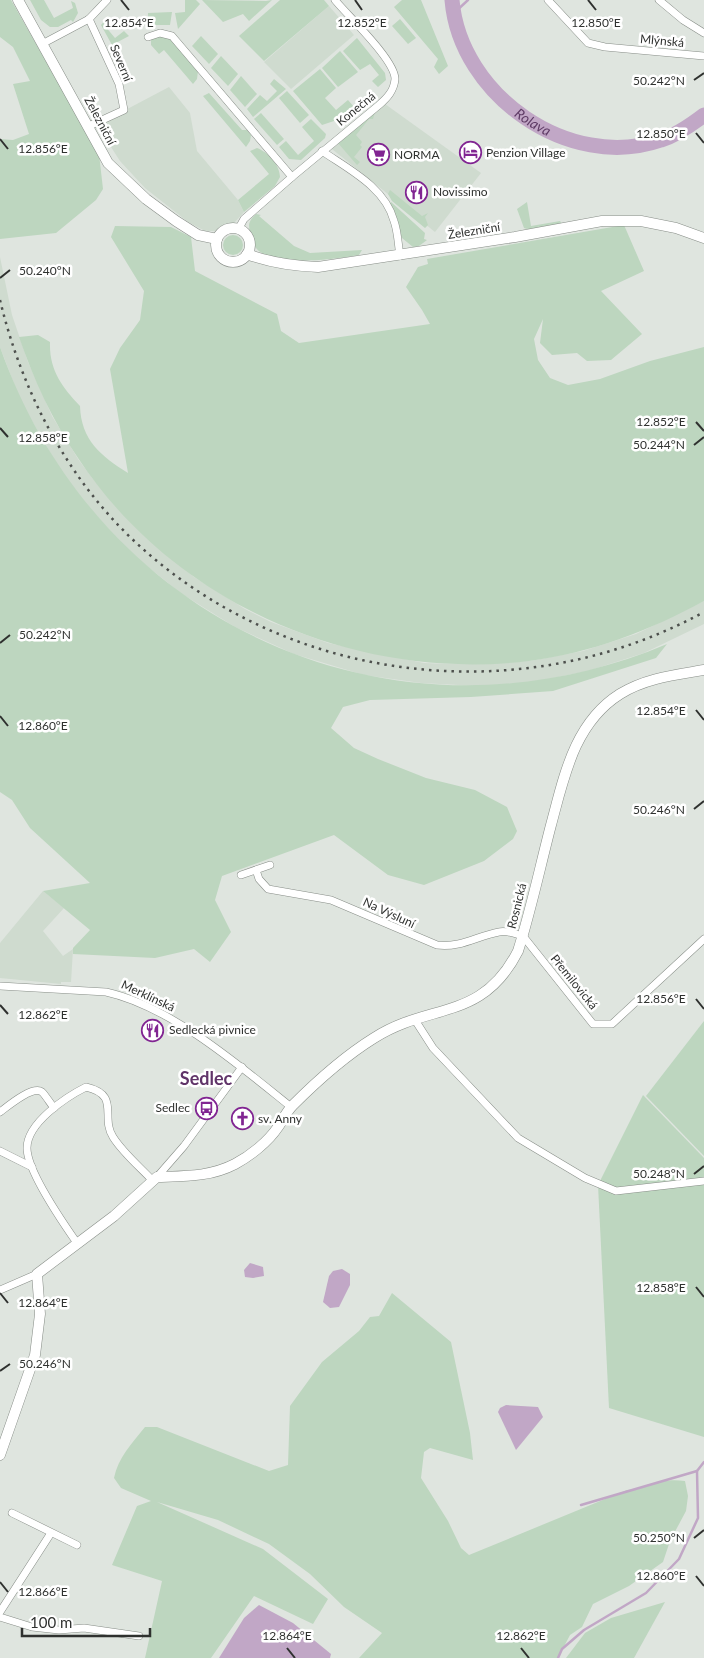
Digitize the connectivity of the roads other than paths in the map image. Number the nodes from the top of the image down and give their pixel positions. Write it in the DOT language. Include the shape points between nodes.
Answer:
graph roads {
  1 [pos="18,0"];
  2 [pos="107,0"];
  3 [pos="335,0"];
  4 [pos="548,0"];
  5 [pos="659,0"];
  6 [pos="89,19"];
  7 [pos="704,33"];
  8 [pos="148,37"];
  9 [pos="42,44"];
  10 [pos="704,56"];
  11 [pos="89,126"];
  12 [pos="322,151"];
  13 [pos="292,177"];
  14 [pos="239,228"];
  15 [pos="704,238"];
  16 [pos="217,240"];
  17 [pos="247,254"];
  18 [pos="400,256"];
  19 [pos="704,670"];
  20 [pos="270,865"];
  21 [pos="256,870"];
  22 [pos="241,875"];
  23 [pos="523,936"];
  24 [pos="704,939"];
  25 [pos="0,986"];
  26 [pos="415,1020"];
  27 [pos="242,1067"];
  28 [pos="290,1107"];
  29 [pos="54,1108"];
  30 [pos="0,1112"];
  31 [pos="0,1152"];
  32 [pos="32,1167"];
  33 [pos="155,1179"];
  34 [pos="704,1180"];
  35 [pos="77,1243"];
  36 [pos="37,1274"];
  37 [pos="0,1290"];
  38 [pos="0,1454"];
  39 [pos="12,1513"];
  40 [pos="51,1533"];
  41 [pos="77,1545"];
  42 [pos="0,1612"];
  43 [pos="0,1617"];
  44 [pos="139,1636"];
  1 -- 9 [label="street, Železniční"];
  2 -- 6 [label="street"];
  3 -- 12 [label="street, Konečná" via="391,65 395,80 387,98"];
  4 -- 10 [label="street, Mlýnská" via="588,43"];
  5 -- 7 [label="street"];
  6 -- 9 [label="street"];
  6 -- 11 [label="street, Severní" via="119,84 124,110"];
  8 -- 13 [label="street" via="160,33 172,36"];
  9 -- 11 [label="street, Železniční"];
  11 -- 16 [label="street, Železniční" via="108,163 146,199 198,235"];
  12 -- 13 [label="street, Konečná"];
  12 -- 18 [label="street" via="358,175 387,205 395,222"];
  13 -- 14 [label="street, Konečná" via="244,219"];
  14 -- 16 [label="street" via="226,229"];
  14 -- 17 [label="street" via="249,238"];
  15 -- 18 [label="street, Železniční" via="640,220 602,221"];
  16 -- 17 [label="street" via="217,251 226,260 236,261"];
  17 -- 18 [label="street, Železniční" via="269,262 318,267"];
  19 -- 23 [label="street, Rosnická" via="658,678 629,689 597,713 586,728 567,767"];
  20 -- 21 [label="street"];
  21 -- 22 [label="street"];
  21 -- 23 [label="street, Na Výsluní" via="268,889 336,902 437,945 459,945 500,932"];
  23 -- 24 [label="street, Přemilovická" via="593,1024 612,1024"];
  23 -- 26 [label="street, Rosnická" via="512,962 492,988 460,1007"];
  25 -- 27 [label="street, Merklínská" via="121,995 196,1034"];
  26 -- 28 [label="street, Rosnická" via="389,1029 364,1044"];
  26 -- 34 [label="street" via="433,1048 518,1138 585,1178 616,1191"];
  27 -- 28 [label="street, Merklínská"];
  27 -- 33 [label="street" via="184,1146"];
  28 -- 33 [label="street" via="277,1129 252,1153 236,1163 196,1176"];
  29 -- 30 [label="street" via="37,1090 30,1091"];
  29 -- 32 [label="street" via="38,1124 27,1147"];
  29 -- 33 [label="street" via="86,1087 102,1093 107,1102 112,1136"];
  31 -- 32 [label="street"];
  32 -- 35 [label="street"];
  33 -- 35 [label="street" via="114,1216"];
  35 -- 36 [label="street"];
  36 -- 37 [label="street"];
  36 -- 38 [label="street" via="40,1314 35,1355"];
  39 -- 40 [label="street"];
  40 -- 41 [label="street"];
  40 -- 42 [label="street"];
  43 -- 44 [label="street" via="32,1627 84,1628"];
}
